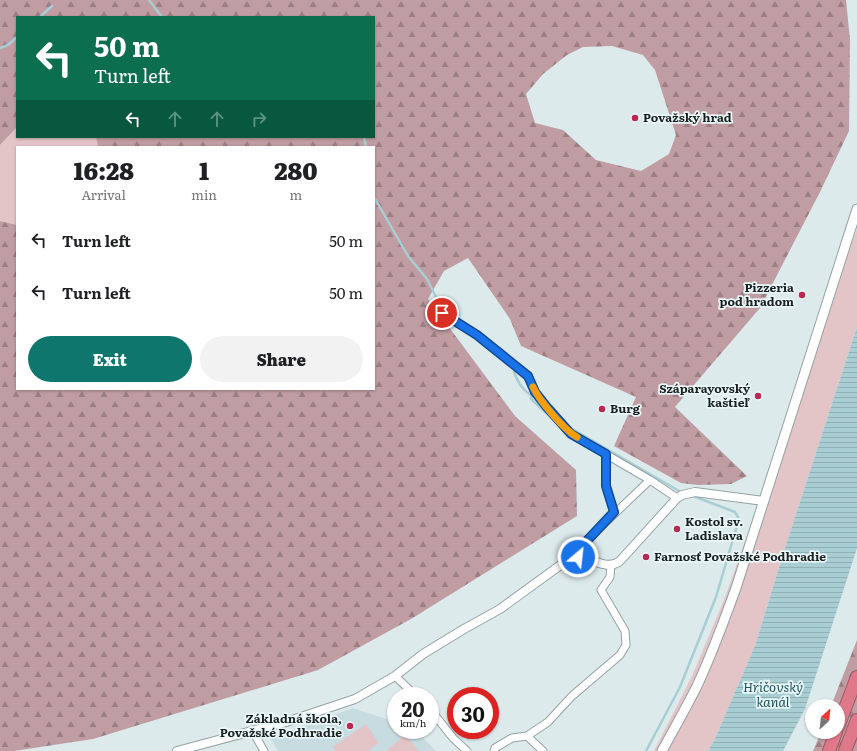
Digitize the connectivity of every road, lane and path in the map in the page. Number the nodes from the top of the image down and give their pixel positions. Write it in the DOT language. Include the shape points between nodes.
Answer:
graph roads {
  1 [pos="857,209"];
  2 [pos="436,306"];
  3 [pos="606,457"];
  4 [pos="650,480"];
  5 [pos="677,498"];
  6 [pos="764,501"];
  7 [pos="614,512"];
  8 [pos="578,557"];
  9 [pos="611,565"];
  10 [pos="395,676"];
  11 [pos="857,677"];
  12 [pos="407,687"];
  13 [pos="845,709"];
  14 [pos="439,720"];
  15 [pos="857,720"];
  16 [pos="252,730"];
  17 [pos="528,736"];
  18 [pos="833,739"];
  19 [pos="177,751"];
  20 [pos="264,751"];
  21 [pos="467,751"];
  22 [pos="494,751"];
  23 [pos="544,751"];
  24 [pos="662,751"];
  25 [pos="829,751"];
  26 [pos="845,751"];
  1 -- 6 [label="main road"];
  2 -- 3 [label="street" via="528,376 535,392 571,434"];
  3 -- 4 [label="street"];
  3 -- 7 [label="street" via="606,486"];
  4 -- 5 [label="street"];
  4 -- 7 [label="street"];
  5 -- 6 [label="street" via="682,494 695,492"];
  5 -- 9 [label="street" via="625,557"];
  6 -- 24 [label="main road" via="721,630 694,691"];
  7 -- 8 [label="street" via="582,546"];
  8 -- 9 [label="street"];
  8 -- 10 [label="street" via="559,565 500,609 423,654"];
  9 -- 17 [label="street" via="610,578 601,590 625,631 626,645 620,655 572,696 548,722"];
  10 -- 12 [label="street"];
  10 -- 16 [label="street" via="347,702"];
  11 -- 13 [label="highway"];
  14 -- 21 [label="street"];
  15 -- 26 [label="highway"];
  16 -- 19 [label="street"];
  16 -- 20 [label="street"];
  17 -- 22 [label="street" via="512,738"];
  17 -- 23 [label="street"];
  18 -- 25 [label="highway"];
}
